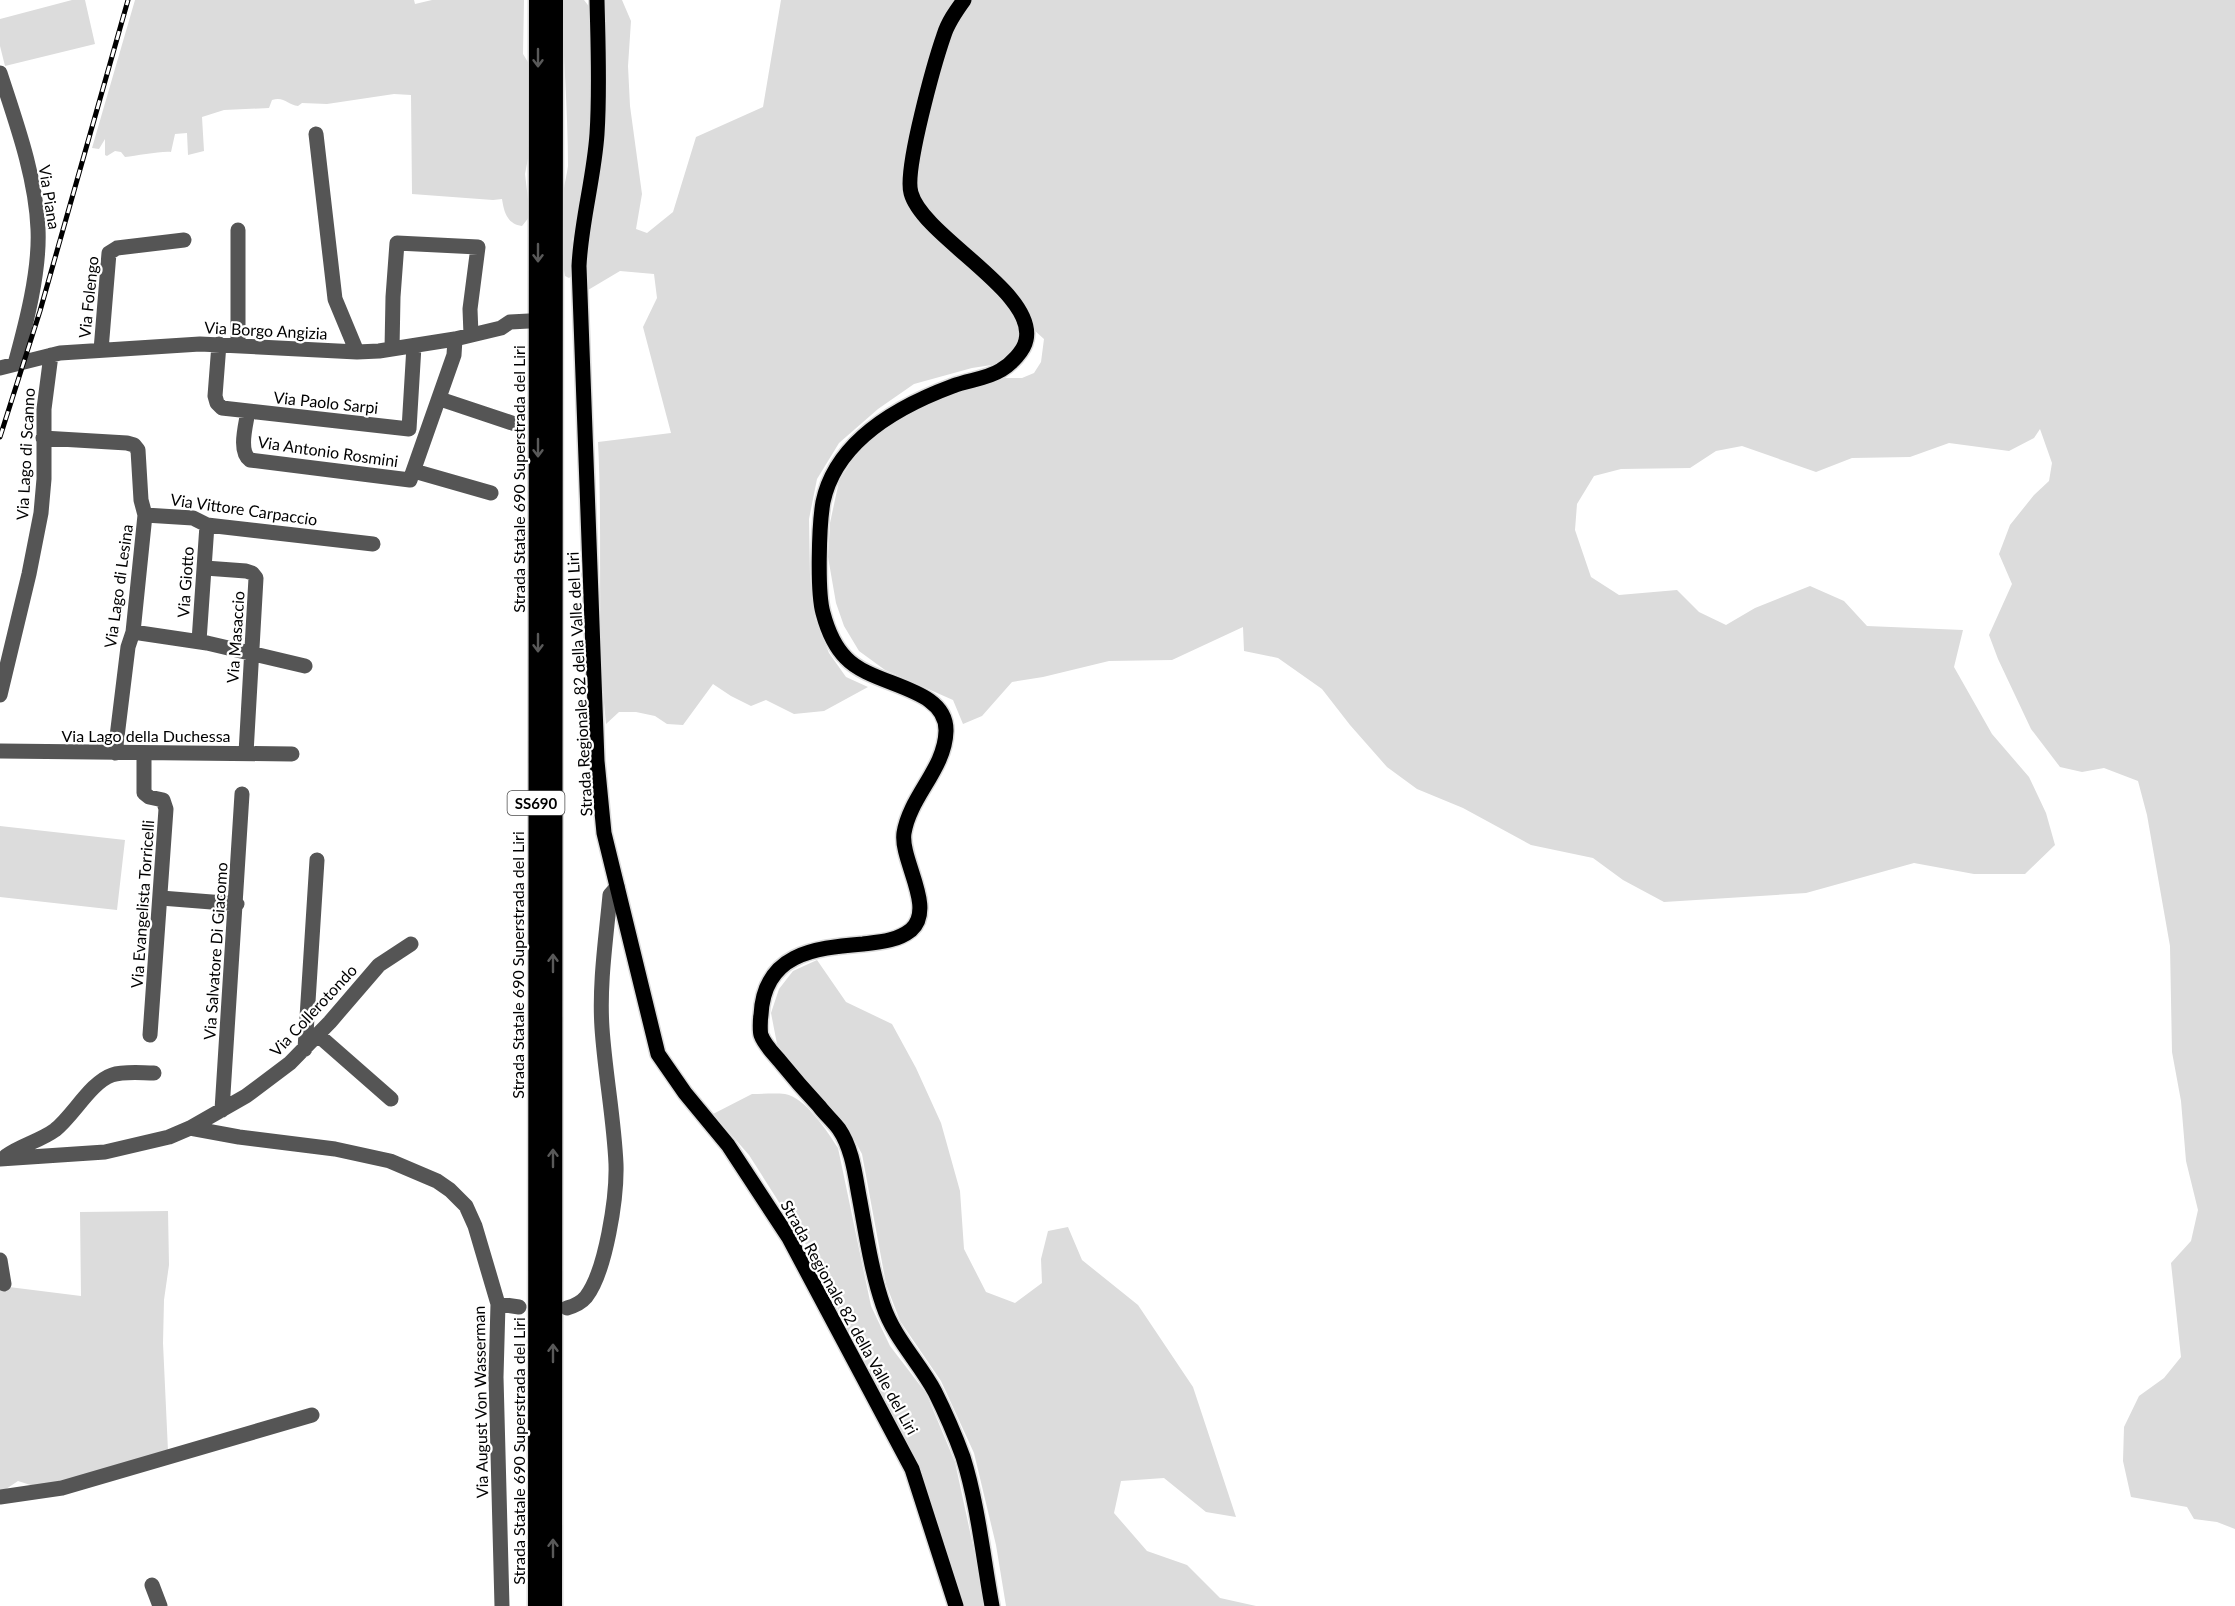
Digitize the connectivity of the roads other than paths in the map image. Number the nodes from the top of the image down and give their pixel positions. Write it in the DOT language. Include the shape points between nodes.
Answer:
graph roads {
  1 [pos="538,0"];
  2 [pos="554,0"];
  3 [pos="597,0"];
  4 [pos="964,0"];
  5 [pos="0,73"];
  6 [pos="316,134"];
  7 [pos="238,230"];
  8 [pos="184,240"];
  9 [pos="529,321"];
  10 [pos="471,335"];
  11 [pos="455,339"];
  12 [pos="219,344"];
  13 [pos="238,345"];
  14 [pos="414,346"];
  15 [pos="101,350"];
  16 [pos="392,350"];
  17 [pos="357,352"];
  18 [pos="51,355"];
  19 [pos="7,366"];
  20 [pos="440,399"];
  21 [pos="248,411"];
  22 [pos="515,424"];
  23 [pos="43,438"];
  24 [pos="414,471"];
  25 [pos="491,493"];
  26 [pos="146,515"];
  27 [pos="207,525"];
  28 [pos="373,544"];
  29 [pos="205,568"];
  30 [pos="133,633"];
  31 [pos="199,642"];
  32 [pos="251,654"];
  33 [pos="305,666"];
  34 [pos="0,695"];
  35 [pos="0,751"];
  36 [pos="115,753"];
  37 [pos="144,753"];
  38 [pos="246,753"];
  39 [pos="292,754"];
  40 [pos="243,794"];
  41 [pos="318,860"];
  42 [pos="617,887"];
  43 [pos="161,898"];
  44 [pos="237,904"];
  45 [pos="411,944"];
  46 [pos="150,1035"];
  47 [pos="318,1035"];
  48 [pos="305,1049"];
  49 [pos="154,1073"];
  50 [pos="391,1099"];
  51 [pos="222,1110"];
  52 [pos="190,1128"];
  53 [pos="1,1159"];
  54 [pos="0,1260"];
  55 [pos="4,1284"];
  56 [pos="498,1304"];
  57 [pos="519,1307"];
  58 [pos="567,1308"];
  59 [pos="312,1415"];
  60 [pos="0,1497"];
  61 [pos="152,1585"];
  62 [pos="160,1606"];
  63 [pos="502,1606"];
  64 [pos="537,1606"];
  65 [pos="553,1606"];
  66 [pos="956,1606"];
  67 [pos="992,1606"];
  1 -- 64 [label="highway, Strada Statale 690 Superstrada del Liri / SS690, one-way"];
  65 -- 2 [label="highway, SS690, one-way"];
  3 -- 42 [label="main road, Strada Regionale 82 della Valle del Liri" via="597,134 579,266 597,761 604,833"];
  4 -- 67 [label="main road, Strada Regionale 82 della Valle del Liri" via="945,31 921,118 909,187 914,201 935,227 1017,307 1025,318 1025,346 1000,371 928,395 861,439 836,468 822,508 821,601 839,650 867,674 923,695 934,703 946,724 941,756 912,805 904,832 904,849 920,903 918,922 907,933 889,941 800,954 782,965 768,984 760,1034 846,1142 884,1310 933,1388 962,1453"];
  5 -- 19 [label="street, Via Piana" via="20,135 38,228 30,302"];
  6 -- 17 [label="street" via="335,299"];
  7 -- 13 [label="street"];
  8 -- 15 [label="street, Via Folengo" via="117,248 109,253"];
  9 -- 10 [label="street, Via Borgo Angizia" via="510,322"];
  10 -- 11 [label="street, Via Borgo Angizia"];
  10 -- 16 [label="street" via="478,247 397,243"];
  11 -- 14 [label="street, Via Borgo Angizia"];
  11 -- 20 [label="street, Via Antonio Rosmini"];
  12 -- 13 [label="street, Via Borgo Angizia"];
  12 -- 15 [label="street, Via Borgo Angizia"];
  12 -- 21 [label="street, Via Paolo Sarpi" via="215,399 222,408"];
  13 -- 17 [label="street, Via Borgo Angizia"];
  14 -- 16 [label="street, Via Borgo Angizia"];
  14 -- 21 [label="street, Via Paolo Sarpi" via="409,429"];
  15 -- 18 [label="street, Via Borgo Angizia"];
  16 -- 17 [label="street, Via Borgo Angizia"];
  18 -- 19 [label="street, Via Borgo Angizia"];
  18 -- 23 [label="street, Via Lago di Scanno"];
  20 -- 22 [label="street"];
  20 -- 24 [label="street, Via Antonio Rosmini"];
  21 -- 24 [label="street, Via Antonio Rosmini" via="243,450 250,460 410,480"];
  23 -- 26 [label="street, Via Lago di Lesina" via="134,445 138,450 141,500"];
  23 -- 34 [label="street, Via Lago di Scanno" via="39,522"];
  24 -- 25 [label="street"];
  26 -- 27 [label="street, Via Vittore Carpaccio" via="193,518"];
  26 -- 30 [label="street, Via Lago di Lesina"];
  27 -- 28 [label="street, Via Vittore Carpaccio"];
  27 -- 29 [label="street, Via Giotto"];
  29 -- 31 [label="street, Via Giotto"];
  29 -- 32 [label="street, Via Masaccio" via="254,575"];
  30 -- 31 [label="street"];
  30 -- 36 [label="street, Via Lago di Lesina"];
  31 -- 32 [label="street"];
  32 -- 33 [label="street"];
  32 -- 38 [label="street, Via Masaccio"];
  35 -- 36 [label="street, Via Lago della Duchessa"];
  36 -- 37 [label="street, Via Lago della Duchessa"];
  37 -- 38 [label="street, Via Lago della Duchessa"];
  37 -- 43 [label="street, Via Evangelista Torricelli" via="144,793 163,800 166,806"];
  38 -- 39 [label="street, Via Lago della Duchessa"];
  40 -- 44 [label="street, Via Salvatore Di Giacomo"];
  41 -- 48 [label="street"];
  42 -- 58 [label="street" via="610,896 602,993 615,1188 596,1278 587,1296"];
  42 -- 66 [label="main road, Strada Regionale 82 della Valle del Liri" via="658,1054 728,1145 795,1248 912,1468"];
  43 -- 44 [label="street"];
  43 -- 46 [label="street, Via Evangelista Torricelli"];
  44 -- 51 [label="street, Via Salvatore Di Giacomo"];
  45 -- 47 [label="street, Via Collerotondo" via="379,965"];
  47 -- 48 [label="street, Via Collerotondo"];
  47 -- 50 [label="street"];
  48 -- 51 [label="street, Via Collerotondo"];
  49 -- 53 [label="street" via="109,1076 58,1128"];
  51 -- 52 [label="street, Via Collerotondo"];
  52 -- 53 [label="street, Via Collerotondo" via="105,1152"];
  52 -- 56 [label="street, Via August Von Wasserman" via="364,1155 404,1166 436,1181 459,1198 471,1216"];
  54 -- 55 [label="street"];
  56 -- 57 [label="street"];
  56 -- 63 [label="street, Via August Von Wasserman"];
  59 -- 60 [label="street" via="62,1488"];
  61 -- 62 [label="street"];
}
